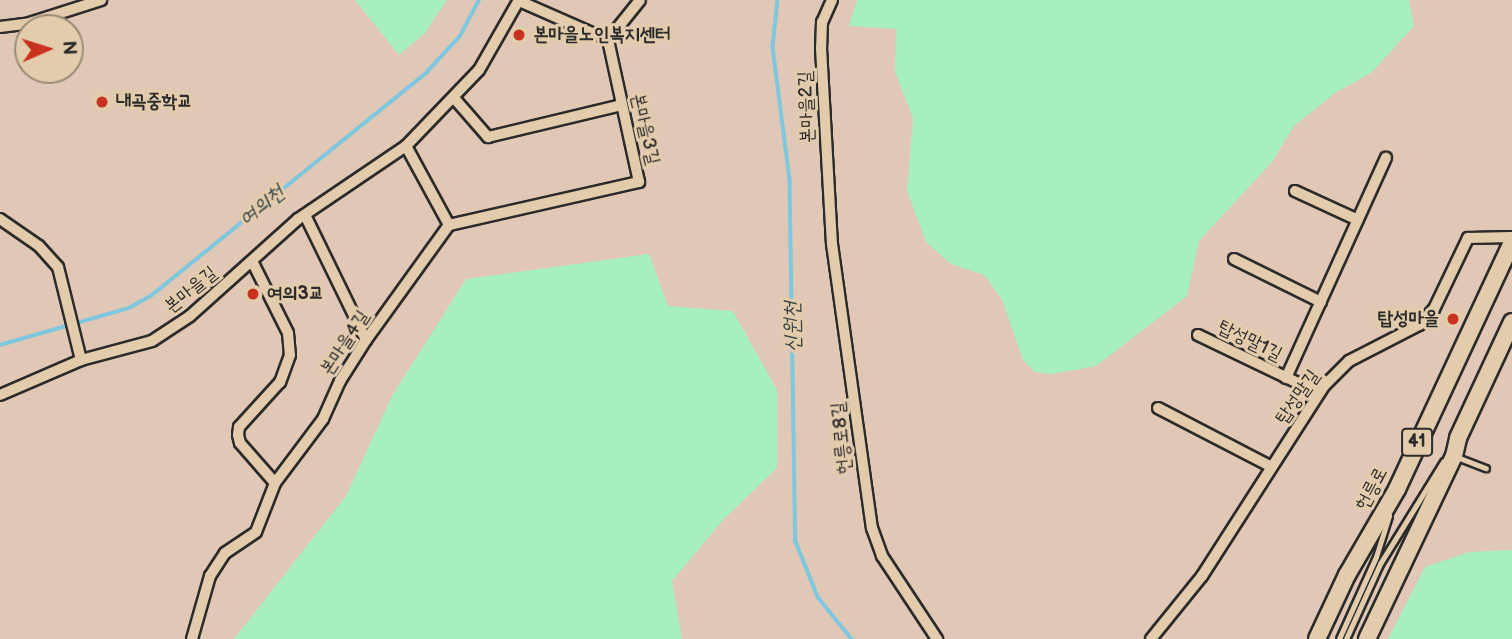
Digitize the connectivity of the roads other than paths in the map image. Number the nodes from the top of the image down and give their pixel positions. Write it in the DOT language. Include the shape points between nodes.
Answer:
graph roads {
  1 [pos="101,0"];
  2 [pos="640,0"];
  3 [pos="832,0"];
  4 [pos="521,1"];
  5 [pos="0,27"];
  6 [pos="608,40"];
  7 [pos="454,98"];
  8 [pos="621,105"];
  9 [pos="406,146"];
  10 [pos="1386,158"];
  11 [pos="1296,191"];
  12 [pos="305,215"];
  13 [pos="831,216"];
  14 [pos="0,219"];
  15 [pos="1358,220"];
  16 [pos="449,225"];
  17 [pos="1512,239"];
  18 [pos="1234,260"];
  19 [pos="251,261"];
  20 [pos="1321,302"];
  21 [pos="1512,322"];
  22 [pos="1198,335"];
  23 [pos="366,340"];
  24 [pos="81,360"];
  25 [pos="1286,378"];
  26 [pos="1319,393"];
  27 [pos="0,395"];
  28 [pos="1158,408"];
  29 [pos="1458,438"];
  30 [pos="1454,456"];
  31 [pos="1272,467"];
  32 [pos="1486,468"];
  33 [pos="275,483"];
  34 [pos="1397,488"];
  35 [pos="191,639"];
  36 [pos="937,639"];
  37 [pos="1151,639"];
  38 [pos="1317,639"];
  39 [pos="1339,639"];
  40 [pos="1346,639"];
  41 [pos="1367,639"];
  1 -- 5 [label="street" via="26,24"];
  2 -- 6 [label="street"];
  3 -- 13 [label="street, 본마을2길" via="822,22 821,48"];
  4 -- 6 [label="street"];
  4 -- 7 [label="street, 본마을길" via="479,70"];
  6 -- 8 [label="street, 본마을3길"];
  7 -- 8 [label="street" via="488,137"];
  7 -- 9 [label="street, 본마을길"];
  8 -- 16 [label="street, 본마을3길" via="639,182"];
  9 -- 12 [label="street, 본마을길"];
  9 -- 16 [label="street"];
  10 -- 15 [label="street, 탑성말1길"];
  11 -- 15 [label="street"];
  12 -- 19 [label="street, 본마을길"];
  12 -- 23 [label="street"];
  13 -- 36 [label="street, 헌릉로8길" via="872,528 882,556"];
  14 -- 24 [label="street" via="39,246 58,267"];
  15 -- 20 [label="street, 탑성말1길"];
  16 -- 23 [label="street, 본마을4길"];
  17 -- 26 [label="street, 탑성말길" via="1468,238 1434,309 1419,325 1349,361"];
  17 -- 34 [label="main road, 헌릉로 / 41"];
  18 -- 20 [label="street"];
  19 -- 24 [label="street, 본마을길" via="190,316 152,341"];
  19 -- 33 [label="street" via="288,333 290,355 280,382 238,435"];
  20 -- 25 [label="street, 탑성말1길"];
  21 -- 29 [label="main road, 41"];
  22 -- 25 [label="street, 탑성말1길"];
  23 -- 33 [label="street, 본마을4길" via="323,419"];
  24 -- 27 [label="street, 본마을길"];
  25 -- 26 [label="street, 탑성말1길"];
  26 -- 31 [label="street, 탑성말길"];
  28 -- 31 [label="street"];
  29 -- 30 [label="main road, 41"];
  29 -- 40 [label="lane" via="1380,564"];
  30 -- 32 [label="lane"];
  30 -- 41 [label="main road, 41"];
  31 -- 37 [label="street, 탑성말길" via="1202,576"];
  33 -- 35 [label="street, 본마을4길" via="256,532 225,553 210,576"];
  34 -- 38 [label="main road, 헌릉로 / 41"];
  34 -- 39 [label="lane" via="1377,557"];
}
